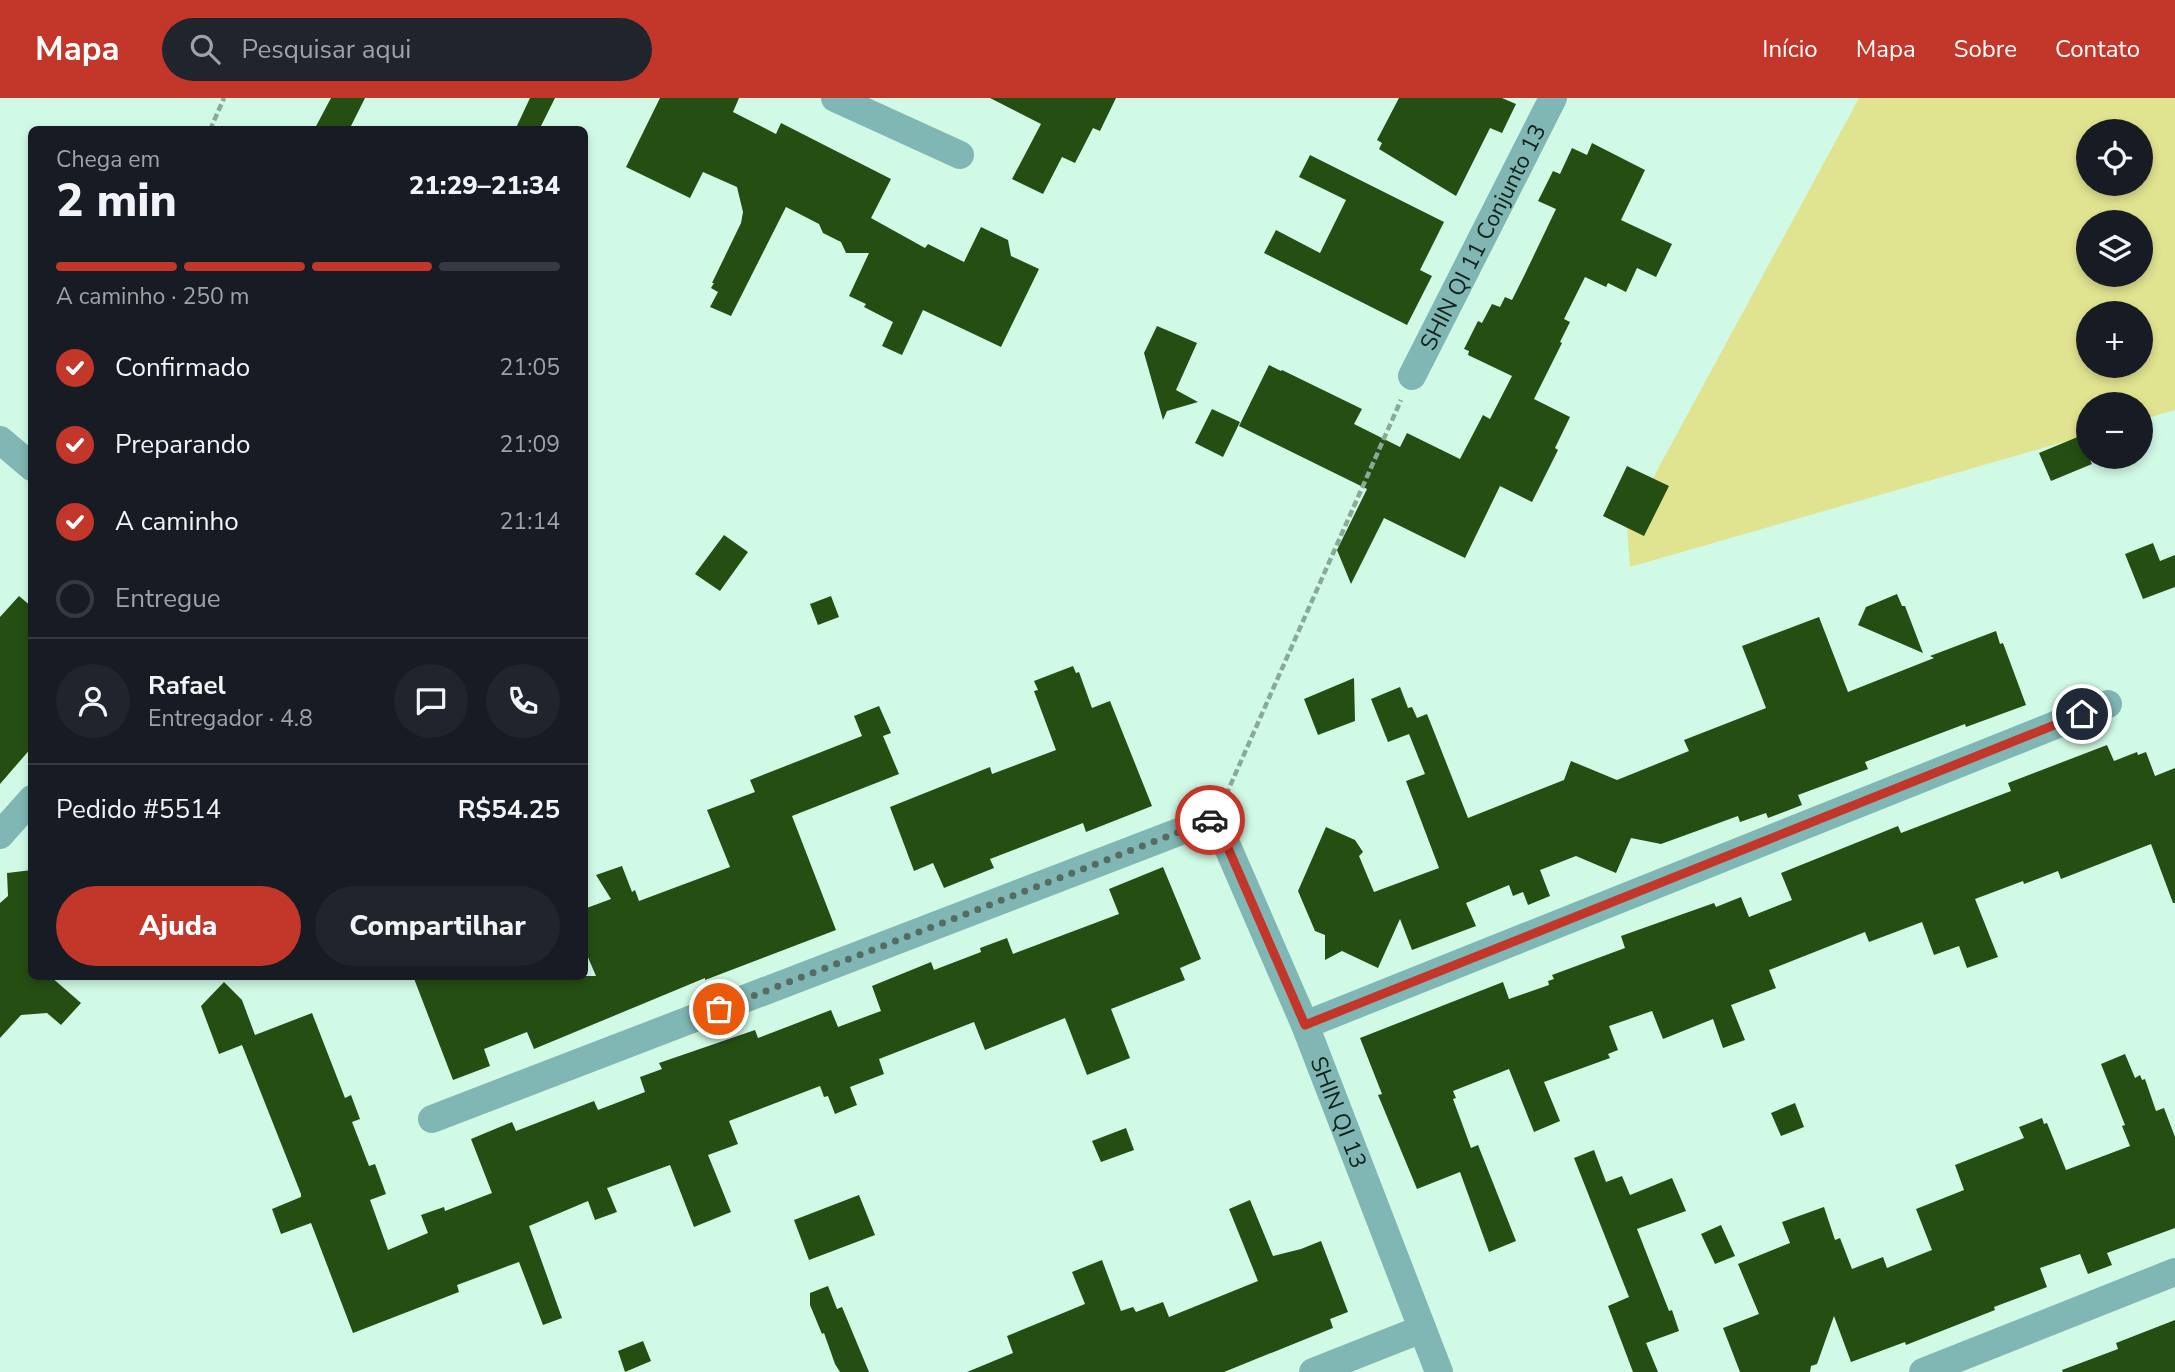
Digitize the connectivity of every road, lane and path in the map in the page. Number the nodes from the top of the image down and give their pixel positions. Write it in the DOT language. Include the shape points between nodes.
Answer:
graph roads {
  1 [pos="224,98"];
  2 [pos="835,98"];
  3 [pos="1553,98"];
  4 [pos="212,126"];
  5 [pos="960,155"];
  6 [pos="1412,376"];
  7 [pos="0,440"];
  8 [pos="28,464"];
  9 [pos="2108,704"];
  10 [pos="28,804"];
  11 [pos="1215,818"];
  12 [pos="0,835"];
  13 [pos="1305,1025"];
  14 [pos="432,1119"];
  15 [pos="2175,1272"];
  16 [pos="1422,1329"];
  17 [pos="1313,1372"];
  18 [pos="1439,1372"];
  19 [pos="1923,1372"];
  1 -- 4 [label="path"];
  2 -- 5 [label="street"];
  3 -- 6 [label="street, SHIN QI 11 Conjunto 13"];
  6 -- 11 [label="path"];
  7 -- 8 [label="street"];
  9 -- 13 [label="street"];
  10 -- 12 [label="street"];
  11 -- 13 [label="street, SHIN QI 13"];
  11 -- 14 [label="street"];
  13 -- 16 [label="street, SHIN QI 13"];
  15 -- 19 [label="street"];
  16 -- 17 [label="street"];
  16 -- 18 [label="street, SHIN QI 13"];
}
